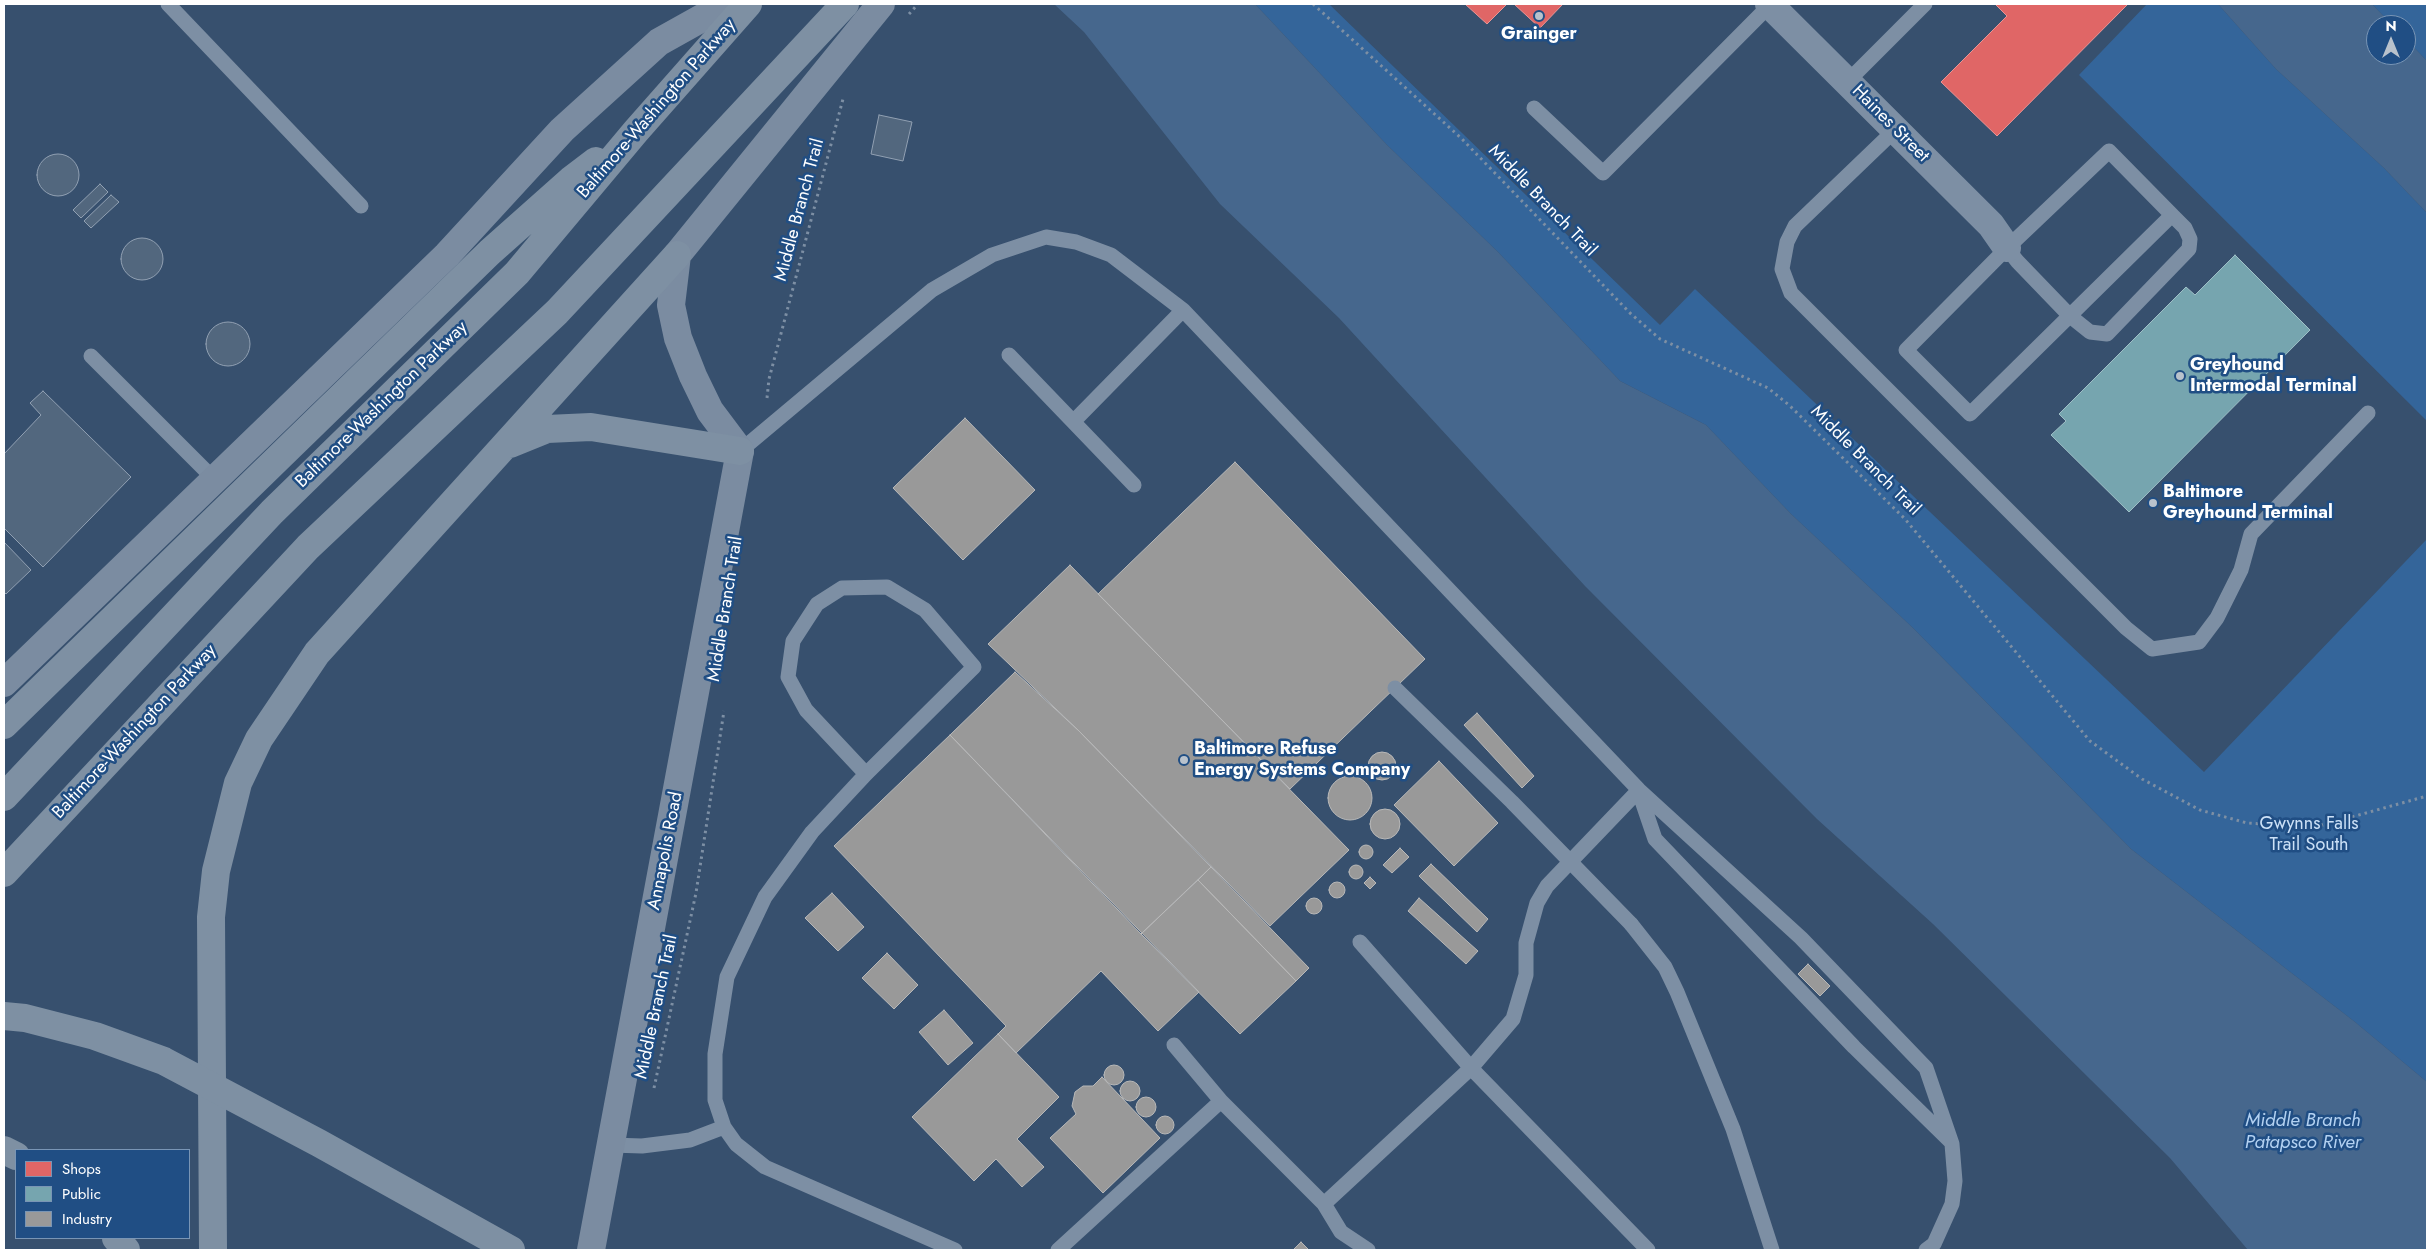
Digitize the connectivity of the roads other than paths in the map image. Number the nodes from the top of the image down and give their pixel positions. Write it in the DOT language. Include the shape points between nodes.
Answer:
graph roads {
  1 [pos="168,4"];
  2 [pos="727,4"];
  3 [pos="748,4"];
  4 [pos="845,4"];
  5 [pos="881,4"];
  6 [pos="1770,4"];
  7 [pos="1925,4"];
  8 [pos="1847,82"];
  9 [pos="1534,108"];
  10 [pos="1895,130"];
  11 [pos="636,131"];
  12 [pos="361,206"];
  13 [pos="2172,215"];
  14 [pos="2007,248"];
  15 [pos="677,255"];
  16 [pos="1183,310"];
  17 [pos="2070,316"];
  18 [pos="1009,355"];
  19 [pos="91,356"];
  20 [pos="2368,413"];
  21 [pos="1074,421"];
  22 [pos="504,447"];
  23 [pos="740,451"];
  24 [pos="214,480"];
  25 [pos="1134,485"];
  26 [pos="4,683"];
  27 [pos="1395,688"];
  28 [pos="4,725"];
  29 [pos="866,774"];
  30 [pos="1639,790"];
  31 [pos="4,796"];
  32 [pos="4,873"];
  33 [pos="1360,942"];
  34 [pos="4,1016"];
  35 [pos="1174,1045"];
  36 [pos="1472,1068"];
  37 [pos="1221,1101"];
  38 [pos="724,1127"];
  39 [pos="1952,1144"];
  40 [pos="611,1145"];
  41 [pos="1324,1204"];
  42 [pos="117,1239"];
  43 [pos="592,1245"];
  44 [pos="126,1250"];
  45 [pos="213,1250"];
  46 [pos="512,1250"];
  47 [pos="955,1250"];
  48 [pos="1058,1250"];
  49 [pos="1368,1250"];
  50 [pos="1648,1250"];
  51 [pos="1772,1250"];
  52 [pos="1926,1250"];
  1 -- 12 [label="lane"];
  2 -- 24 [label="main road" via="658,42 562,130 447,255"];
  3 -- 11 [label="highway, Baltimore-Washington Parkway"];
  4 -- 32 [label="highway, Baltimore-Washington Parkway" via="557,312 308,547"];
  5 -- 15 [label="main road"];
  6 -- 8 [label="street, Haines Street"];
  6 -- 9 [label="lane" via="1603,173"];
  7 -- 8 [label="lane"];
  8 -- 10 [label="street, Haines Street"];
  10 -- 14 [label="street, Haines Street" via="1991,225"];
  10 -- 20 [label="lane" via="1795,226 1787,242 1782,269 1791,293 2126,628 2152,649 2199,642 2216,618 2241,570 2251,534"];
  11 -- 28 [label="highway" via="571,180 490,252"];
  11 -- 31 [label="highway, Baltimore-Washington Parkway" via="517,273 272,512"];
  13 -- 14 [label="lane" via="2108,151"];
  13 -- 17 [label="lane"];
  13 -- 17 [label="lane" via="2185,228 2190,239 2189,250 2107,334 2090,332"];
  14 -- 17 [label="lane"];
  14 -- 17 [label="lane" via="1906,350 1970,414"];
  15 -- 22 [label="highway"];
  15 -- 23 [label="main road" via="671,305 678,338 710,411"];
  16 -- 21 [label="lane"];
  16 -- 23 [label="lane" via="1111,255 1076,242 1046,237 992,255 932,290"];
  16 -- 30 [label="lane"];
  18 -- 21 [label="lane"];
  19 -- 24 [label="lane"];
  21 -- 25 [label="lane"];
  22 -- 23 [label="highway" via="546,429 591,427"];
  22 -- 45 [label="highway" via="317,653 259,739 238,783 216,871 210,917"];
  23 -- 40 [label="main road, Annapolis Road"];
  24 -- 26 [label="main road"];
  27 -- 51 [label="lane, bridge" via="1631,924 1665,967 1733,1129"];
  29 -- 29 [label="lane" via="806,710 788,677 793,641 817,604 842,588 887,587 925,610 974,667"];
  29 -- 38 [label="lane" via="812,832 765,897 727,977 715,1054 715,1100"];
  30 -- 36 [label="lane" via="1547,886 1537,903 1526,943 1526,975 1513,1019"];
  30 -- 39 [label="lane" via="1654,839"];
  30 -- 39 [label="lane" via="1801,938 1926,1068"];
  33 -- 36 [label="lane"];
  34 -- 46 [label="highway, bridge" via="25,1018 95,1036 164,1061"];
  35 -- 37 [label="lane"];
  36 -- 41 [label="lane"];
  36 -- 50 [label="lane"];
  37 -- 41 [label="lane"];
  37 -- 48 [label="lane"];
  38 -- 40 [label="lane" via="690,1140 642,1146"];
  38 -- 47 [label="lane" via="736,1144 765,1167"];
  39 -- 52 [label="lane" via="1955,1181 1952,1204 1934,1244"];
  40 -- 43 [label="main road, Annapolis Road"];
  41 -- 49 [label="lane" via="1341,1232"];
  42 -- 44 [label="highway"];
}
